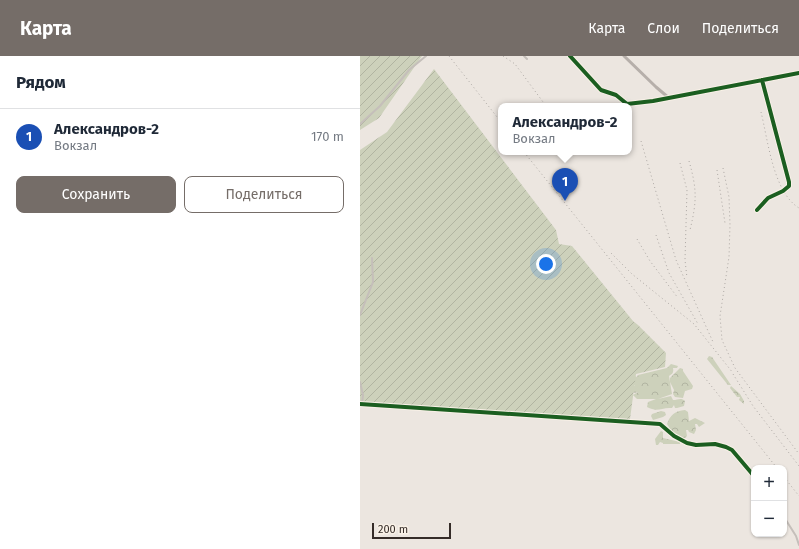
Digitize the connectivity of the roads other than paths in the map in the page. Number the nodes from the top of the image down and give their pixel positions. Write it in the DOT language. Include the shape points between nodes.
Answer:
graph roads {
  1 [pos="426,56"];
  2 [pos="524,56"];
  3 [pos="570,56"];
  4 [pos="624,56"];
  5 [pos="527,59"];
  6 [pos="799,73"];
  7 [pos="762,80"];
  8 [pos="669,98"];
  9 [pos="626,103"];
  10 [pos="632,103"];
  11 [pos="360,124"];
  12 [pos="757,210"];
  13 [pos="372,258"];
  14 [pos="360,315"];
  15 [pos="360,382"];
  16 [pos="361,404"];
  17 [pos="751,472"];
  18 [pos="787,522"];
  19 [pos="799,545"];
  1 -- 11 [label="street" via="409,70 380,106"];
  2 -- 5 [label="street"];
  3 -- 9 [label="street" via="601,90 616,95"];
  4 -- 8 [label="street"];
  6 -- 7 [label="street"];
  7 -- 8 [label="street"];
  7 -- 12 [label="street" via="789,182 783,191 768,198"];
  8 -- 10 [label="street"];
  13 -- 14 [label="street" via="373,282"];
  15 -- 16 [label="street" via="363,395"];
  16 -- 17 [label="street" via="660,424 674,436 696,445 715,444 732,450"];
  18 -- 19 [label="street"];
}
